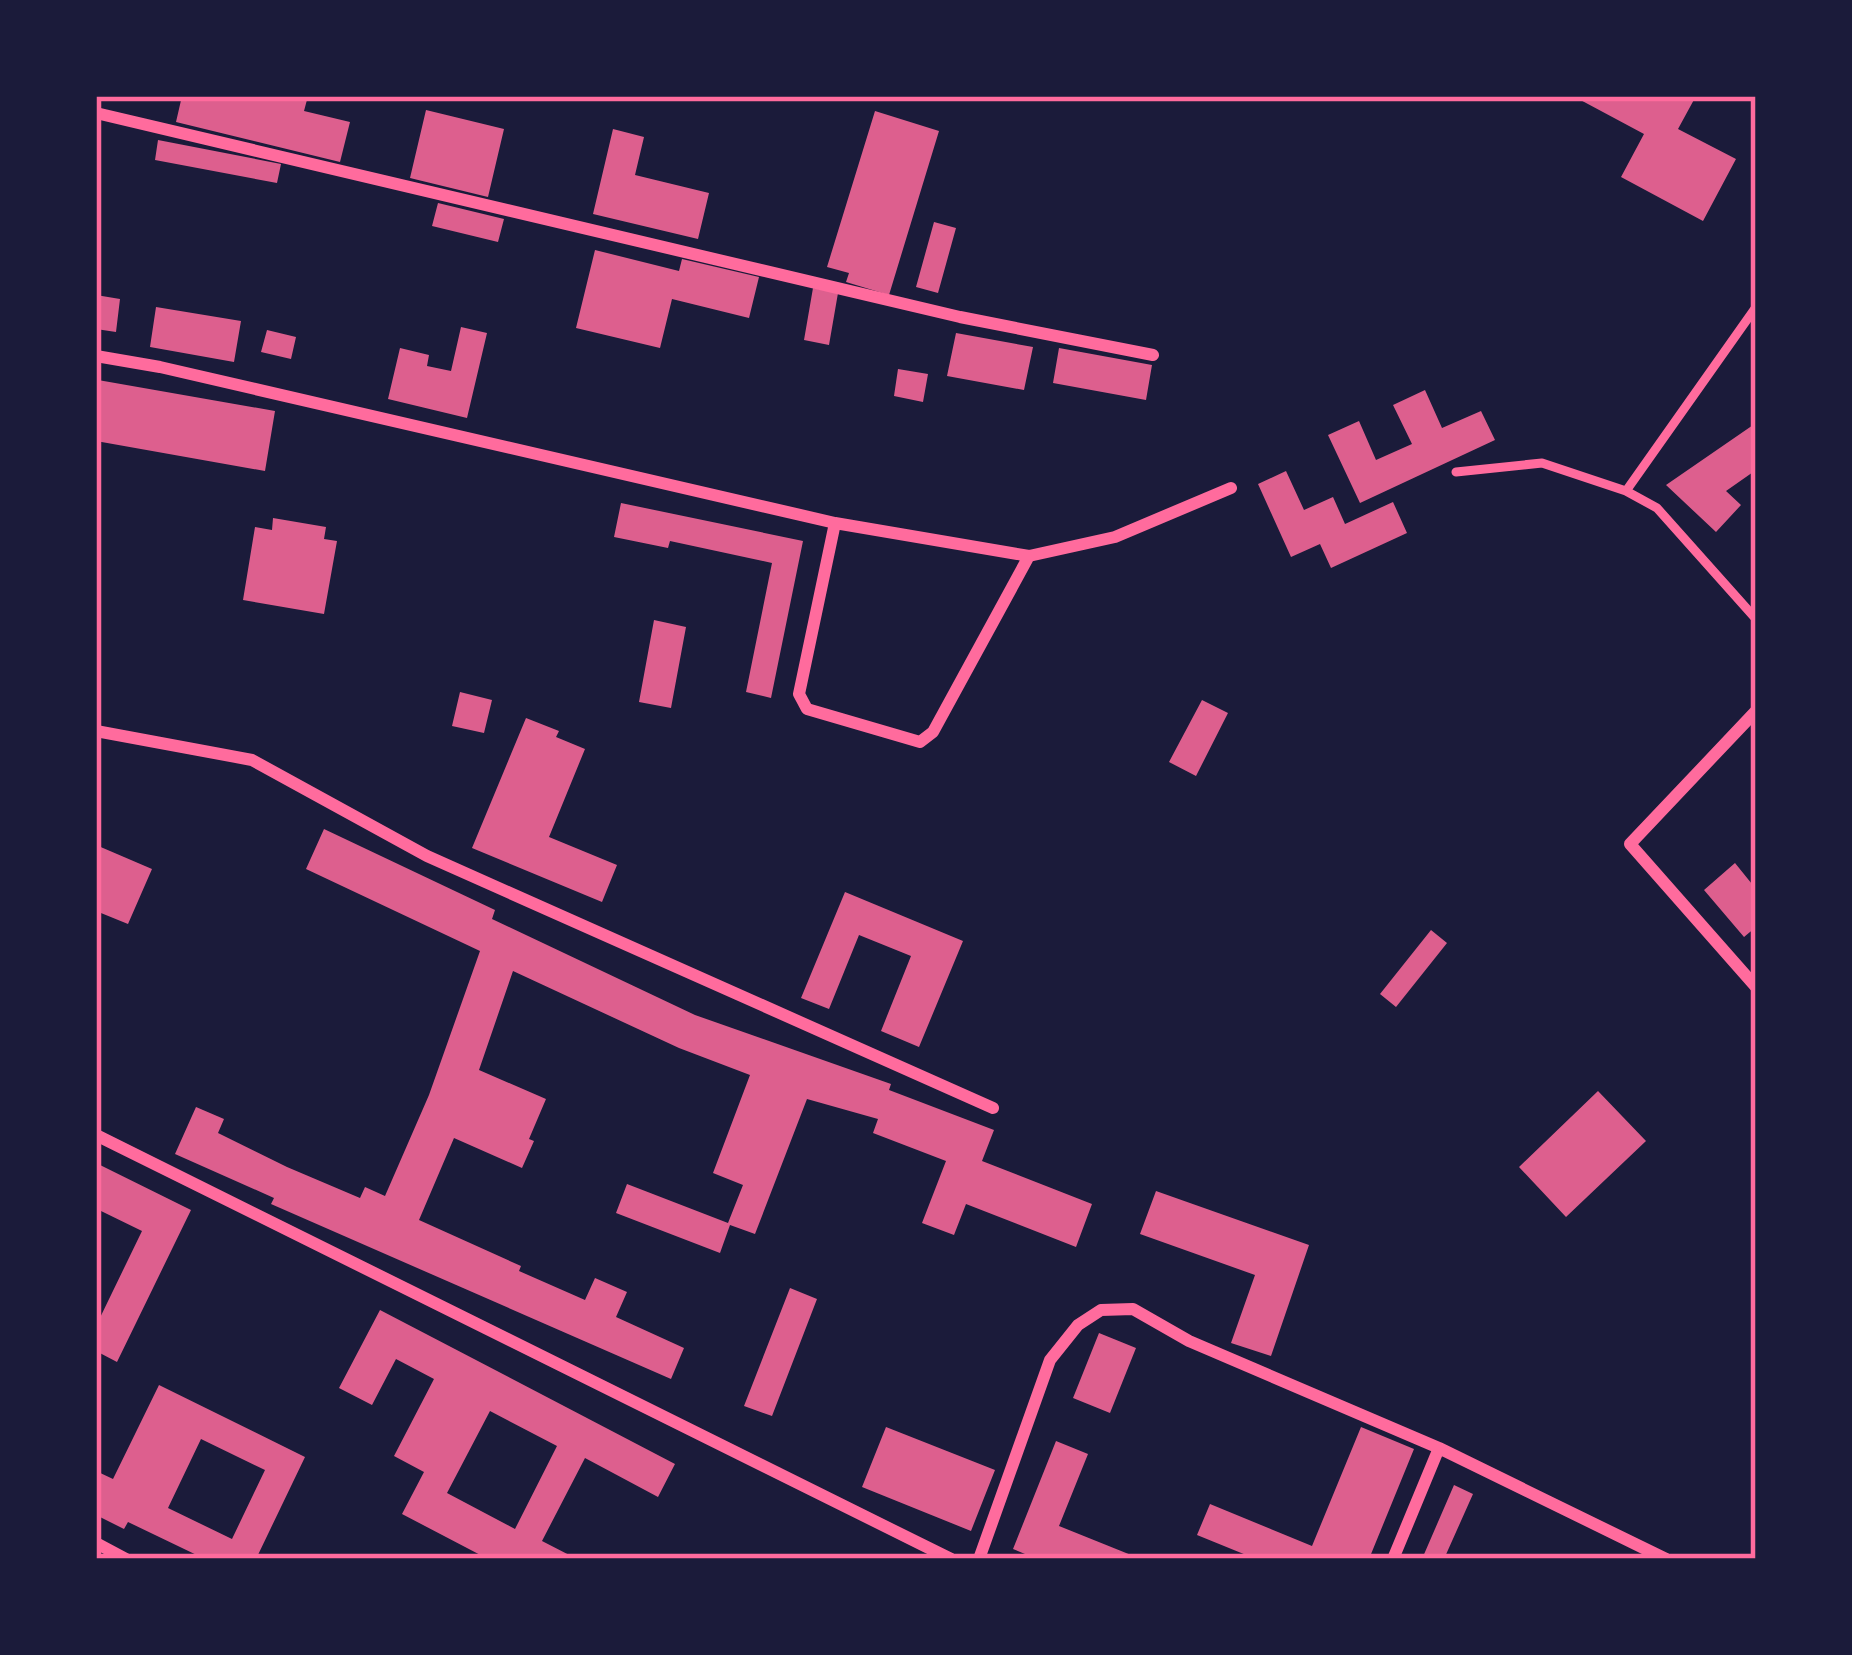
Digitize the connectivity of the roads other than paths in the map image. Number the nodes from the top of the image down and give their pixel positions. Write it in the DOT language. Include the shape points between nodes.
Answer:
graph roads {
  1 [pos="96,113"];
  2 [pos="1756,307"];
  3 [pos="1153,355"];
  4 [pos="96,356"];
  5 [pos="1456,472"];
  6 [pos="1231,488"];
  7 [pos="1626,491"];
  8 [pos="835,523"];
  9 [pos="1028,556"];
  10 [pos="1756,619"];
  11 [pos="1756,711"];
  12 [pos="96,731"];
  13 [pos="1756,987"];
  14 [pos="993,1108"];
  15 [pos="96,1135"];
  16 [pos="1439,1448"];
  17 [pos="96,1543"];
  18 [pos="126,1559"];
  19 [pos="951,1559"];
  20 [pos="979,1559"];
  21 [pos="1393,1559"];
  22 [pos="1666,1559"];
  1 -- 3 [label="street" via="960,317"];
  2 -- 7 [label="lane"];
  4 -- 8 [label="street"];
  5 -- 7 [label="lane" via="1542,464"];
  6 -- 9 [label="street" via="1114,537"];
  7 -- 10 [label="lane" via="1657,508"];
  8 -- 9 [label="street"];
  8 -- 9 [label="street" via="799,694 807,709 920,742 933,732"];
  11 -- 13 [label="street" via="1630,844"];
  12 -- 14 [label="street" via="252,760 427,856"];
  15 -- 19 [label="street"];
  16 -- 20 [label="street" via="1133,1309 1101,1310 1078,1324 1050,1360"];
  16 -- 21 [label="street"];
  16 -- 22 [label="street"];
  17 -- 18 [label="street"];
}
